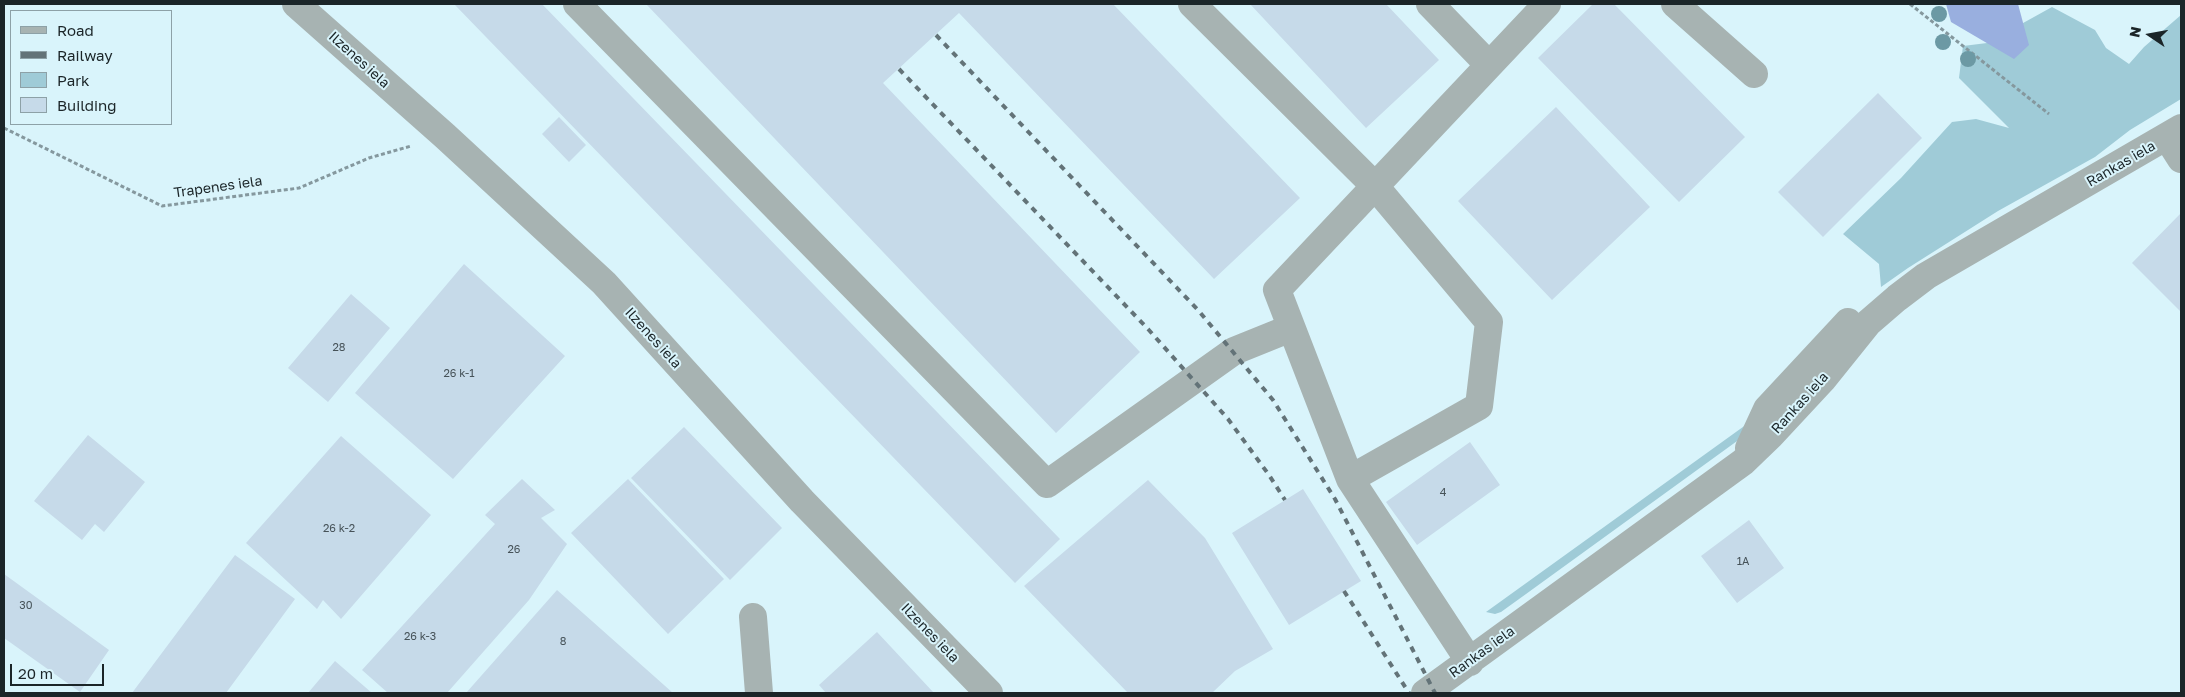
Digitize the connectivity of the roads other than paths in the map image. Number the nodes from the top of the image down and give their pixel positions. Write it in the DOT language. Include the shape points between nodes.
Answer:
graph roads {
  1 [pos="296,4"];
  2 [pos="577,4"];
  3 [pos="1430,4"];
  4 [pos="1547,4"];
  5 [pos="1675,4"];
  6 [pos="1198,6"];
  7 [pos="1489,65"];
  8 [pos="1754,74"];
  9 [pos="2177,141"];
  10 [pos="1374,185"];
  11 [pos="1291,328"];
  12 [pos="1350,479"];
  13 [pos="753,617"];
  14 [pos="1470,662"];
  15 [pos="759,693"];
  16 [pos="990,693"];
  17 [pos="1425,693"];
  1 -- 16 [label="street, Ilzenes iela" via="604,283 802,501"];
  2 -- 11 [label="street" via="1047,484 1234,351"];
  3 -- 7 [label="street"];
  4 -- 7 [label="street"];
  5 -- 8 [label="street"];
  6 -- 10 [label="street"];
  7 -- 10 [label="street"];
  9 -- 14 [label="street, Rankas iela" via="1926,276 1868,323 1823,379 1743,462"];
  10 -- 11 [label="street" via="1277,290"];
  10 -- 12 [label="street" via="1489,322 1479,406"];
  11 -- 12 [label="street"];
  12 -- 14 [label="street"];
  13 -- 15 [label="street"];
  14 -- 17 [label="street, Rankas iela"];
}
